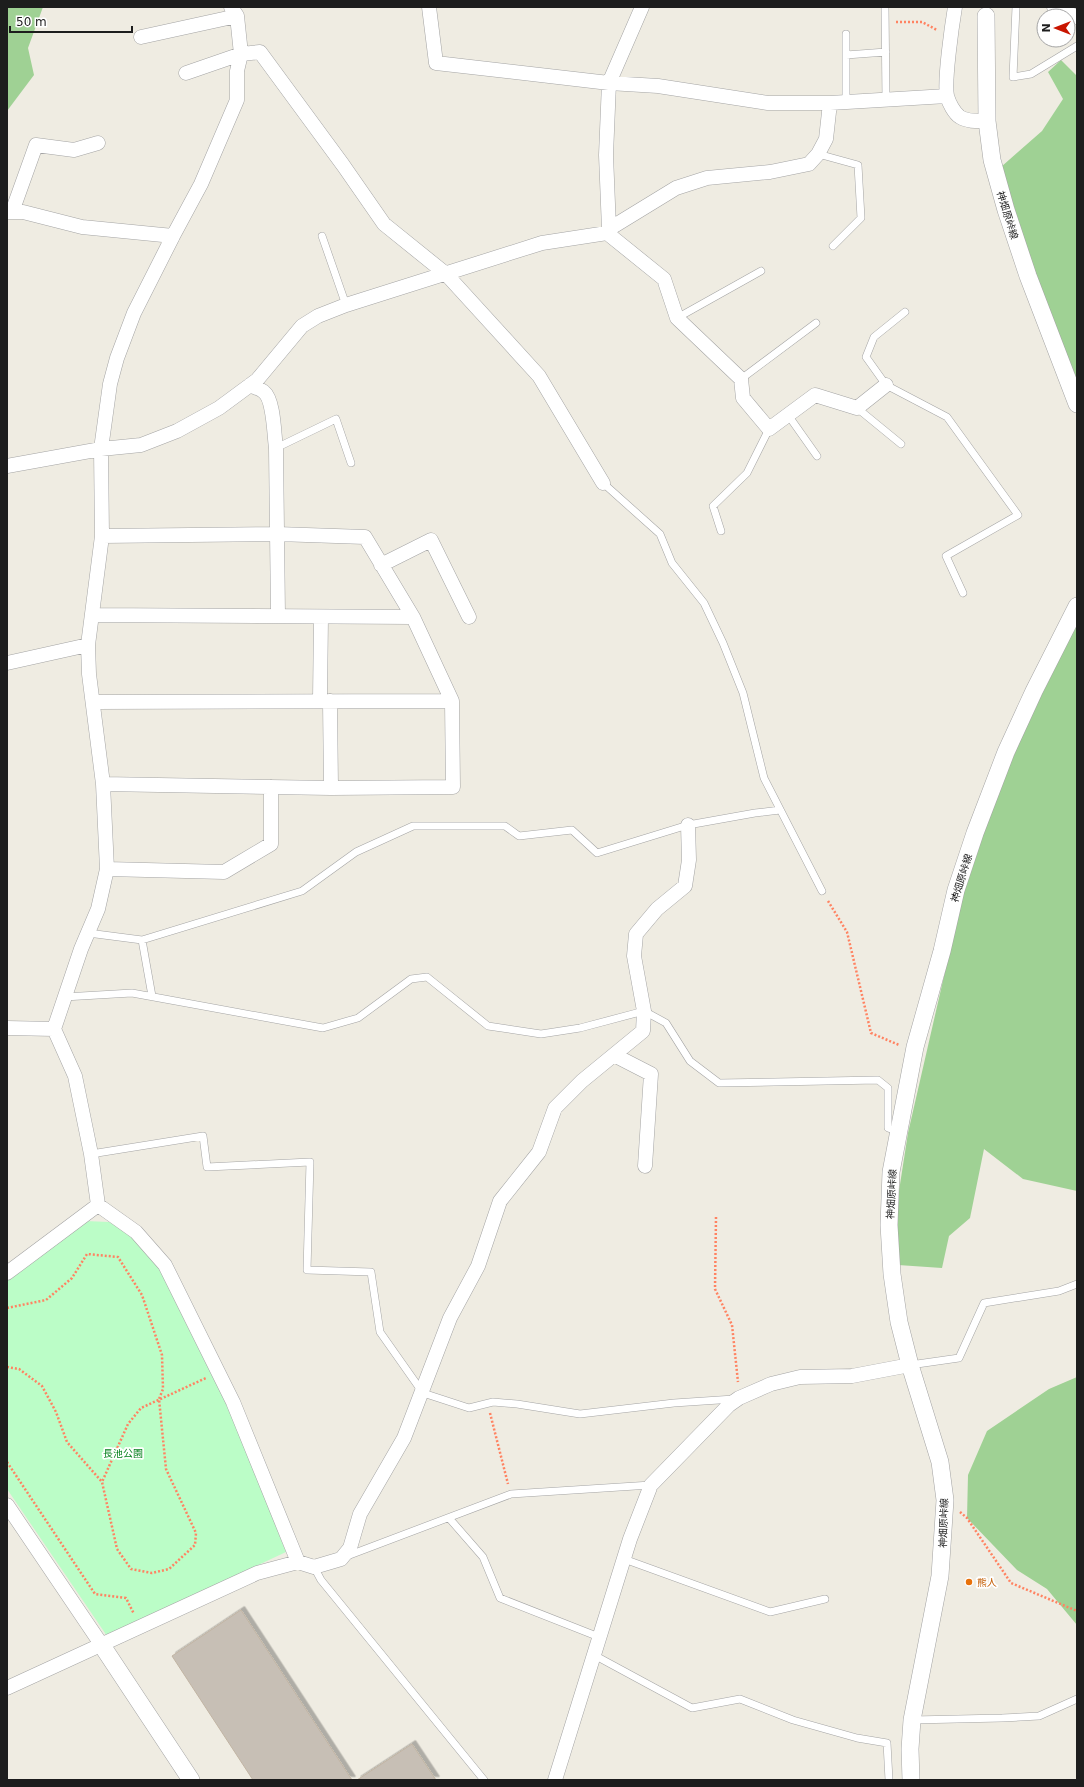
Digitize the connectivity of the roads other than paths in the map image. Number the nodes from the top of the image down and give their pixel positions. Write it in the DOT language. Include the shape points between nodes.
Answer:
graph roads {
  1 [pos="429,7"];
  2 [pos="642,7"];
  3 [pos="885,7"];
  4 [pos="955,7"];
  5 [pos="1016,7"];
  6 [pos="1054,7"];
  7 [pos="234,11"];
  8 [pos="986,16"];
  9 [pos="1077,17"];
  10 [pos="846,34"];
  11 [pos="141,37"];
  12 [pos="1077,46"];
  13 [pos="886,52"];
  14 [pos="241,54"];
  15 [pos="846,55"];
  16 [pos="186,73"];
  17 [pos="609,83"];
  18 [pos="947,96"];
  19 [pos="886,100"];
  20 [pos="846,102"];
  21 [pos="830,103"];
  22 [pos="987,121"];
  23 [pos="98,143"];
  24 [pos="818,154"];
  25 [pos="10,212"];
  26 [pos="608,231"];
  27 [pos="173,236"];
  28 [pos="322,236"];
  29 [pos="833,246"];
  30 [pos="761,271"];
  31 [pos="446,274"];
  32 [pos="346,305"];
  33 [pos="905,312"];
  34 [pos="677,318"];
  35 [pos="816,323"];
  36 [pos="741,380"];
  37 [pos="250,385"];
  38 [pos="886,385"];
  39 [pos="1077,404"];
  40 [pos="857,408"];
  41 [pos="788,415"];
  42 [pos="769,429"];
  43 [pos="901,444"];
  44 [pos="276,448"];
  45 [pos="101,449"];
  46 [pos="817,456"];
  47 [pos="351,464"];
  48 [pos="7,466"];
  49 [pos="603,483"];
  50 [pos="721,531"];
  51 [pos="277,534"];
  52 [pos="102,536"];
  53 [pos="382,565"];
  54 [pos="963,593"];
  55 [pos="1077,606"];
  56 [pos="92,615"];
  57 [pos="278,615"];
  58 [pos="412,617"];
  59 [pos="469,617"];
  60 [pos="321,618"];
  61 [pos="88,645"];
  62 [pos="7,663"];
  63 [pos="325,700"];
  64 [pos="452,701"];
  65 [pos="92,702"];
  66 [pos="103,784"];
  67 [pos="271,787"];
  68 [pos="331,788"];
  69 [pos="780,810"];
  70 [pos="688,825"];
  71 [pos="107,869"];
  72 [pos="822,891"];
  73 [pos="88,933"];
  74 [pos="142,940"];
  75 [pos="152,996"];
  76 [pos="64,997"];
  77 [pos="644,1011"];
  78 [pos="7,1028"];
  79 [pos="54,1029"];
  80 [pos="614,1055"];
  81 [pos="900,1132"];
  82 [pos="91,1154"];
  83 [pos="645,1166"];
  84 [pos="98,1205"];
  85 [pos="7,1274"];
  86 [pos="1077,1284"];
  87 [pos="910,1366"];
  88 [pos="423,1392"];
  89 [pos="739,1398"];
  90 [pos="651,1485"];
  91 [pos="7,1505"];
  92 [pos="449,1518"];
  93 [pos="341,1558"];
  94 [pos="624,1559"];
  95 [pos="298,1562"];
  96 [pos="314,1567"];
  97 [pos="825,1599"];
  98 [pos="599,1637"];
  99 [pos="101,1644"];
  100 [pos="594,1655"];
  101 [pos="7,1688"];
  102 [pos="1077,1699"];
  103 [pos="912,1720"];
  104 [pos="191,1780"];
  105 [pos="484,1780"];
  106 [pos="555,1780"];
  107 [pos="889,1780"];
  108 [pos="911,1780"];
  1 -- 17 [label="street" via="436,63"];
  2 -- 17 [label="street"];
  3 -- 13 [label="lane"];
  4 -- 18 [label="street"];
  5 -- 12 [label="lane" via="1013,77 1031,74"];
  6 -- 9 [label="street"];
  7 -- 11 [label="street"];
  7 -- 14 [label="street"];
  8 -- 22 [label="street, 神畑原峠線"];
  10 -- 15 [label="lane"];
  13 -- 15 [label="lane"];
  13 -- 19 [label="lane"];
  14 -- 16 [label="street"];
  14 -- 27 [label="street" via="237,71 237,100 201,184"];
  14 -- 31 [label="street" via="260,52 384,224"];
  15 -- 20 [label="lane"];
  17 -- 21 [label="street" via="658,86 768,103"];
  17 -- 26 [label="street" via="606,155"];
  18 -- 19 [label="street"];
  18 -- 22 [label="street" via="960,117 971,121"];
  19 -- 20 [label="street"];
  20 -- 21 [label="street"];
  21 -- 24 [label="street" via="826,139"];
  22 -- 39 [label="street, 神畑原峠線" via="992,160 1006,210 1028,276"];
  23 -- 25 [label="street" via="74,150 36,145"];
  24 -- 26 [label="street" via="809,164 770,172 707,178 676,188"];
  24 -- 29 [label="lane" via="858,166 861,218"];
  25 -- 27 [label="street" via="24,212 82,227"];
  26 -- 31 [label="street" via="542,243"];
  26 -- 34 [label="street" via="664,279"];
  27 -- 45 [label="street" via="134,313 117,358 110,384"];
  28 -- 32 [label="lane"];
  30 -- 34 [label="lane"];
  31 -- 32 [label="street"];
  31 -- 49 [label="street" via="539,376"];
  32 -- 37 [label="street" via="318,316 302,326"];
  33 -- 38 [label="lane" via="874,337 866,357"];
  34 -- 36 [label="street"];
  35 -- 36 [label="lane"];
  36 -- 42 [label="street" via="743,398"];
  37 -- 44 [label="street" via="265,392 270,402"];
  37 -- 45 [label="street" via="219,408 177,431 141,445"];
  38 -- 40 [label="street"];
  38 -- 54 [label="lane" via="948,417 1018,515 946,556"];
  40 -- 41 [label="street" via="815,394"];
  40 -- 43 [label="lane"];
  41 -- 42 [label="street"];
  41 -- 46 [label="lane"];
  42 -- 50 [label="lane" via="747,473 712,506"];
  44 -- 47 [label="lane" via="336,419"];
  44 -- 51 [label="street"];
  45 -- 48 [label="street"];
  45 -- 52 [label="street"];
  49 -- 69 [label="lane" via="660,534 672,563 704,603 743,693 764,778"];
  51 -- 52 [label="street"];
  51 -- 53 [label="street" via="365,536"];
  51 -- 57 [label="street"];
  52 -- 56 [label="street"];
  53 -- 58 [label="street"];
  53 -- 59 [label="street" via="431,540"];
  55 -- 81 [label="street, 神畑原峠線" via="1018,725 975,833 956,890 914,1052"];
  56 -- 57 [label="street"];
  56 -- 61 [label="street"];
  57 -- 60 [label="street"];
  58 -- 60 [label="street"];
  58 -- 64 [label="street"];
  60 -- 63 [label="street"];
  61 -- 62 [label="street"];
  61 -- 65 [label="street"];
  63 -- 64 [label="street"];
  63 -- 65 [label="street"];
  63 -- 68 [label="street"];
  64 -- 68 [label="street" via="453,786"];
  65 -- 66 [label="street"];
  66 -- 67 [label="street"];
  66 -- 71 [label="street"];
  67 -- 68 [label="street"];
  67 -- 71 [label="street" via="271,844 224,872"];
  69 -- 70 [label="lane"];
  69 -- 72 [label="lane"];
  70 -- 74 [label="lane" via="597,853 572,830 519,836 505,826 412,826 356,852 302,891"];
  70 -- 77 [label="street" via="689,860 685,886 658,909 636,934 634,956"];
  71 -- 73 [label="street" via="98,909"];
  73 -- 74 [label="lane"];
  73 -- 76 [label="street"];
  74 -- 75 [label="lane"];
  75 -- 76 [label="lane" via="132,993"];
  75 -- 77 [label="lane" via="323,1028 358,1018 411,979 427,977 488,1026 541,1034 580,1028"];
  76 -- 79 [label="street"];
  77 -- 80 [label="street" via="643,1031"];
  77 -- 81 [label="lane" via="666,1023 690,1061 719,1083 878,1080 888,1088 888,1128"];
  78 -- 79 [label="street"];
  79 -- 82 [label="street" via="75,1076"];
  80 -- 83 [label="street" via="651,1074"];
  80 -- 88 [label="street" via="582,1081 556,1108 539,1152 500,1201 478,1266 450,1318"];
  81 -- 87 [label="street, 神畑原峠線" via="891,1172 889,1225 892,1274 899,1322"];
  82 -- 84 [label="street"];
  82 -- 88 [label="lane" via="203,1136 207,1166 310,1162 307,1270 371,1272 380,1332"];
  84 -- 85 [label="street"];
  84 -- 95 [label="street" via="136,1232 165,1265 233,1402"];
  86 -- 87 [label="lane" via="1059,1291 984,1303 959,1358"];
  87 -- 89 [label="street" via="852,1376 800,1377 770,1384"];
  87 -- 103 [label="street, 神畑原峠線" via="940,1462 945,1500 940,1576"];
  88 -- 89 [label="lane" via="469,1408 493,1402 580,1414"];
  88 -- 93 [label="street" via="404,1438 360,1514 350,1548"];
  89 -- 90 [label="street" via="729,1405"];
  90 -- 92 [label="lane" via="511,1494"];
  90 -- 94 [label="street"];
  91 -- 99 [label="street"];
  92 -- 93 [label="lane"];
  92 -- 98 [label="lane" via="483,1557 500,1598"];
  93 -- 96 [label="street"];
  94 -- 97 [label="lane" via="770,1612"];
  94 -- 98 [label="street"];
  95 -- 96 [label="street"];
  95 -- 99 [label="street" via="257,1573"];
  96 -- 105 [label="lane" via="321,1580"];
  98 -- 100 [label="street"];
  99 -- 101 [label="street"];
  99 -- 104 [label="street"];
  100 -- 106 [label="street"];
  100 -- 107 [label="lane" via="692,1708 740,1699 793,1720 857,1738 887,1743"];
  102 -- 103 [label="lane" via="1039,1716"];
  103 -- 108 [label="street, 神畑原峠線"];
}
